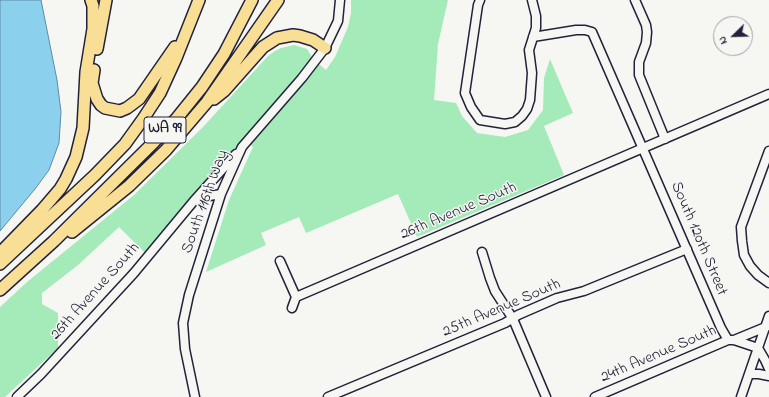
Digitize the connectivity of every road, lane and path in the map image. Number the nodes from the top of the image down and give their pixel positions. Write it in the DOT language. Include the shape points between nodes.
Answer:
graph roads {
  1 [pos="91,0"];
  2 [pos="106,0"];
  3 [pos="199,0"];
  4 [pos="252,0"];
  5 [pos="278,0"];
  6 [pos="340,0"];
  7 [pos="480,0"];
  8 [pos="532,0"];
  9 [pos="635,0"];
  10 [pos="189,25"];
  11 [pos="533,36"];
  12 [pos="325,48"];
  13 [pos="769,94"];
  14 [pos="201,109"];
  15 [pos="665,139"];
  16 [pos="242,147"];
  17 [pos="644,148"];
  18 [pos="769,151"];
  19 [pos="221,194"];
  20 [pos="192,202"];
  21 [pos="54,241"];
  22 [pos="687,249"];
  23 [pos="0,252"];
  24 [pos="482,252"];
  25 [pos="280,261"];
  26 [pos="0,264"];
  27 [pos="769,283"];
  28 [pos="0,290"];
  29 [pos="296,297"];
  30 [pos="292,308"];
  31 [pos="769,316"];
  32 [pos="513,319"];
  33 [pos="767,326"];
  34 [pos="731,340"];
  35 [pos="758,348"];
  36 [pos="769,369"];
  37 [pos="749,374"];
  38 [pos="769,376"];
  39 [pos="17,397"];
  40 [pos="195,397"];
  41 [pos="328,397"];
  42 [pos="546,397"];
  43 [pos="595,397"];
  44 [pos="740,397"];
  1 -- 23 [label="highway" via="93,29 86,72 83,128 76,157 60,189"];
  2 -- 10 [label="highway" via="92,83 101,105 110,110 120,111 139,99"];
  3 -- 10 [label="highway, WA 99"];
  4 -- 21 [label="highway, WA 99" via="224,54 178,118"];
  5 -- 14 [label="highway"];
  6 -- 12 [label="street, South 116th Way" via="338,21"];
  7 -- 11 [label="street" via="465,93 480,120 505,124 515,122 527,109 532,73 529,50"];
  8 -- 11 [label="street" via="536,16"];
  9 -- 15 [label="street" via="647,32 639,62 639,75"];
  10 -- 26 [label="highway, WA 99" via="160,93 125,144 96,175"];
  11 -- 17 [label="street" via="576,30 592,32"];
  12 -- 14 [label="highway" via="313,40 293,35 270,41 224,91"];
  12 -- 16 [label="street, South 116th Way"];
  13 -- 15 [label="street, 26th Avenue South"];
  14 -- 21 [label="highway" via="166,150 129,186 68,234"];
  15 -- 17 [label="street, 26th Avenue South"];
  16 -- 19 [label="street, South 116th Way"];
  16 -- 20 [label="street, 26th Avenue South"];
  17 -- 22 [label="street, South 120th Street"];
  17 -- 29 [label="street, 26th Avenue South"];
  18 -- 27 [label="street" via="741,227 744,255 758,275"];
  19 -- 20 [label="street"];
  19 -- 40 [label="street, South 116th Way" via="189,295 183,323 185,349"];
  20 -- 39 [label="street, 26th Avenue South" via="134,272"];
  21 -- 28 [label="highway, WA 99"];
  22 -- 32 [label="street, 25th Avenue South" via="584,291 557,298"];
  22 -- 34 [label="street, South 120th Street" via="721,328"];
  24 -- 32 [label="street" via="495,291"];
  25 -- 29 [label="street"];
  29 -- 30 [label="street"];
  31 -- 33 [label="street"];
  32 -- 41 [label="street, 25th Avenue South"];
  32 -- 42 [label="street"];
  33 -- 34 [label="street"];
  33 -- 35 [label="street"];
  34 -- 35 [label="street, 24th Avenue South"];
  34 -- 43 [label="street, 24th Avenue South"];
  35 -- 36 [label="street"];
  35 -- 37 [label="street"];
  37 -- 38 [label="street"];
  37 -- 44 [label="street"];
}
